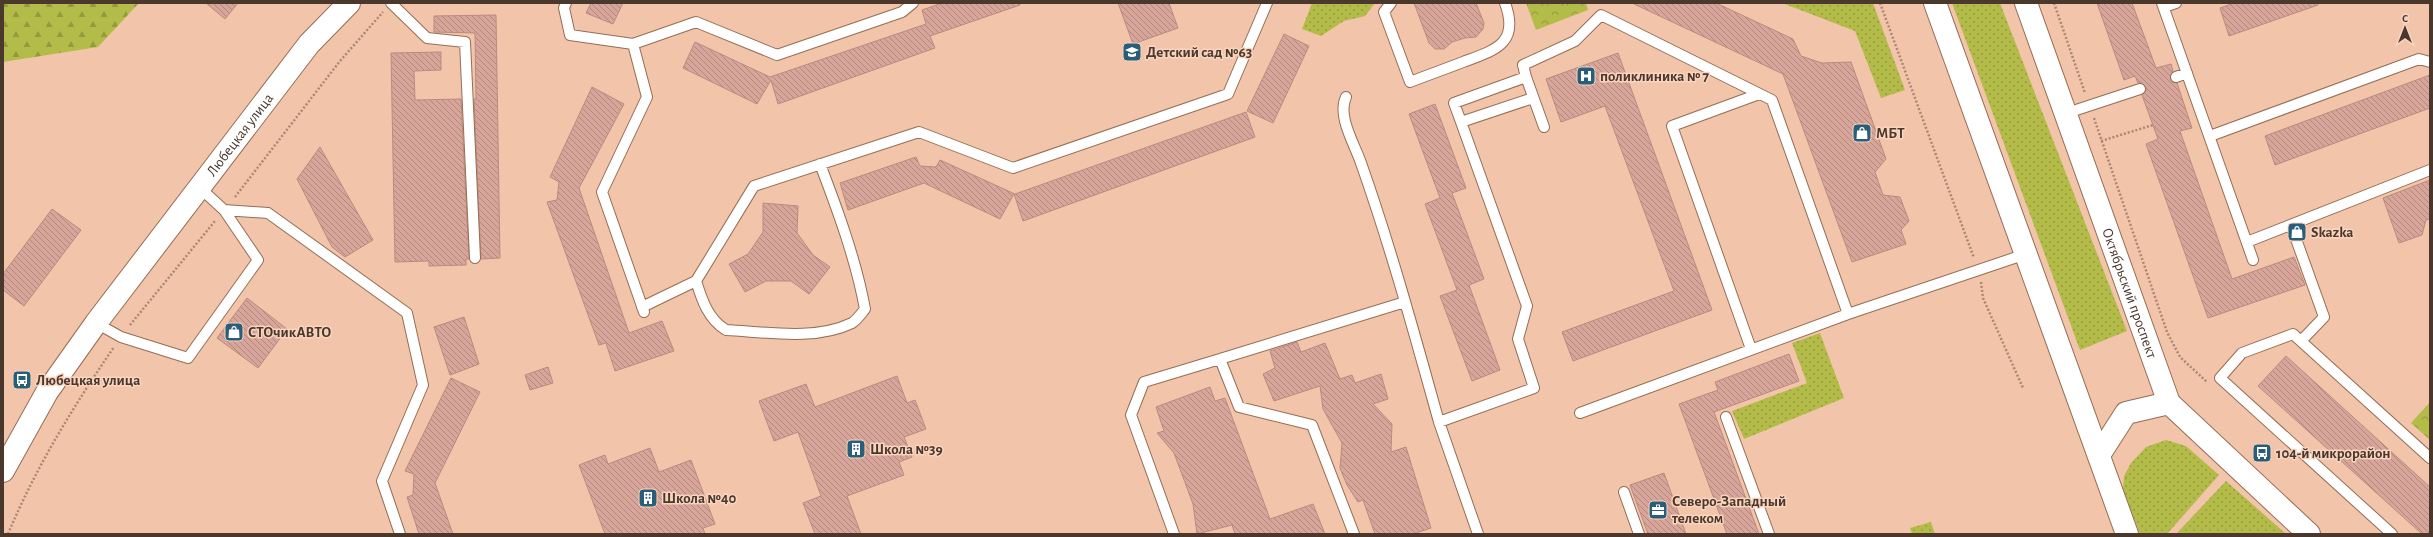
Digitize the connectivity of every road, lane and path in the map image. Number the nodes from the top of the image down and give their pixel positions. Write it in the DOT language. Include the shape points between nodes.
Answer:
graph roads {
  1 [pos="349,3"];
  2 [pos="391,3"];
  3 [pos="566,3"];
  4 [pos="912,3"];
  5 [pos="1267,3"];
  6 [pos="1391,3"];
  7 [pos="1504,3"];
  8 [pos="1880,3"];
  9 [pos="1935,3"];
  10 [pos="2026,3"];
  11 [pos="2054,3"];
  12 [pos="2176,3"];
  13 [pos="2163,5"];
  14 [pos="633,44"];
  15 [pos="2430,62"];
  16 [pos="2188,73"];
  17 [pos="1526,77"];
  18 [pos="2176,77"];
  19 [pos="2140,89"];
  20 [pos="1759,94"];
  21 [pos="1346,97"];
  22 [pos="1533,98"];
  23 [pos="2090,106"];
  24 [pos="2067,114"];
  25 [pos="1461,122"];
  26 [pos="2153,125"];
  27 [pos="1544,127"];
  28 [pos="2210,136"];
  29 [pos="2102,141"];
  30 [pos="820,164"];
  31 [pos="2430,170"];
  32 [pos="200,188"];
  33 [pos="224,210"];
  34 [pos="2291,225"];
  35 [pos="2247,242"];
  36 [pos="2026,254"];
  37 [pos="475,258"];
  38 [pos="2254,260"];
  39 [pos="1979,270"];
  40 [pos="696,281"];
  41 [pos="1405,302"];
  42 [pos="1848,314"];
  43 [pos="96,323"];
  44 [pos="2167,332"];
  45 [pos="121,337"];
  46 [pos="2301,342"];
  47 [pos="1751,349"];
  48 [pos="1220,359"];
  49 [pos="2023,388"];
  50 [pos="2169,403"];
  51 [pos="1580,413"];
  52 [pos="1726,417"];
  53 [pos="1439,422"];
  54 [pos="9,445"];
  55 [pos="2099,455"];
  56 [pos="2430,458"];
  57 [pos="3,470"];
  58 [pos="1624,492"];
  59 [pos="8,534"];
  60 [pos="400,534"];
  61 [pos="1174,534"];
  62 [pos="1354,534"];
  63 [pos="1478,534"];
  64 [pos="1639,534"];
  65 [pos="1769,534"];
  66 [pos="2127,534"];
  67 [pos="2309,534"];
  68 [pos="2392,534"];
  1 -- 32 [label="main road, Любецкая улица" via="308,44"];
  2 -- 33 [label="path" via="340,60"];
  2 -- 37 [label="lane" via="427,38 465,42"];
  3 -- 14 [label="lane" via="564,8 570,35"];
  4 -- 14 [label="lane" via="902,12 777,55 696,22"];
  5 -- 30 [label="lane" via="1228,94 1012,168 919,132"];
  6 -- 7 [label="lane" via="1384,12 1410,82 1495,50 1508,33 1509,18"];
  8 -- 39 [label="path"];
  9 -- 36 [label="main road"];
  10 -- 24 [label="main road, Октябрьский проспект"];
  11 -- 23 [label="path"];
  12 -- 13 [label="lane"];
  13 -- 16 [label="lane"];
  14 -- 40 [label="lane" via="647,97 602,192 643,310"];
  15 -- 28 [label="lane" via="2419,59"];
  16 -- 18 [label="lane"];
  16 -- 28 [label="lane"];
  17 -- 20 [label="lane" via="1523,65 1575,41 1601,15"];
  17 -- 22 [label="lane"];
  17 -- 25 [label="lane" via="1454,103"];
  19 -- 23 [label="lane"];
  20 -- 42 [label="lane" via="1772,100"];
  20 -- 47 [label="lane" via="1672,126"];
  21 -- 41 [label="lane" via="1342,112 1368,180"];
  22 -- 25 [label="lane"];
  22 -- 27 [label="lane"];
  23 -- 24 [label="lane"];
  23 -- 29 [label="path"];
  24 -- 50 [label="main road, Октябрьский проспект"];
  25 -- 53 [label="lane" via="1527,306 1518,339 1534,388"];
  26 -- 29 [label="path"];
  28 -- 35 [label="lane"];
  29 -- 44 [label="path"];
  30 -- 40 [label="lane" via="754,186"];
  30 -- 40 [label="lane" via="838,210 861,287 865,310 854,322 829,331 797,333 726,330 716,324 704,305"];
  31 -- 34 [label="lane"];
  32 -- 33 [label="lane"];
  32 -- 43 [label="main road, Любецкая улица"];
  33 -- 45 [label="path"];
  33 -- 45 [label="lane" via="258,260 188,358"];
  33 -- 60 [label="lane" via="268,213 408,313 423,385 382,480"];
  34 -- 35 [label="lane"];
  34 -- 46 [label="lane" via="2324,316"];
  35 -- 38 [label="lane"];
  36 -- 39 [label="lane"];
  36 -- 55 [label="main road"];
  39 -- 42 [label="lane"];
  39 -- 49 [label="path" via="1983,298"];
  41 -- 48 [label="lane"];
  41 -- 53 [label="lane"];
  42 -- 47 [label="lane"];
  43 -- 45 [label="lane"];
  43 -- 54 [label="main road, Любецкая улица"];
  45 -- 59 [label="path" via="72,409 28,487"];
  46 -- 56 [label="lane"];
  46 -- 68 [label="lane" via="2293,334 2242,353 2220,378"];
  47 -- 51 [label="lane"];
  48 -- 61 [label="lane" via="1144,382 1131,415"];
  48 -- 62 [label="lane" via="1239,407 1312,425"];
  50 -- 55 [label="main road" via="2126,413"];
  50 -- 67 [label="main road, Октябрьский проспект"];
  52 -- 65 [label="lane"];
  53 -- 63 [label="lane"];
  54 -- 57 [label="main road, Любецкая улица"];
  55 -- 66 [label="main road"];
  58 -- 64 [label="lane"];
}
